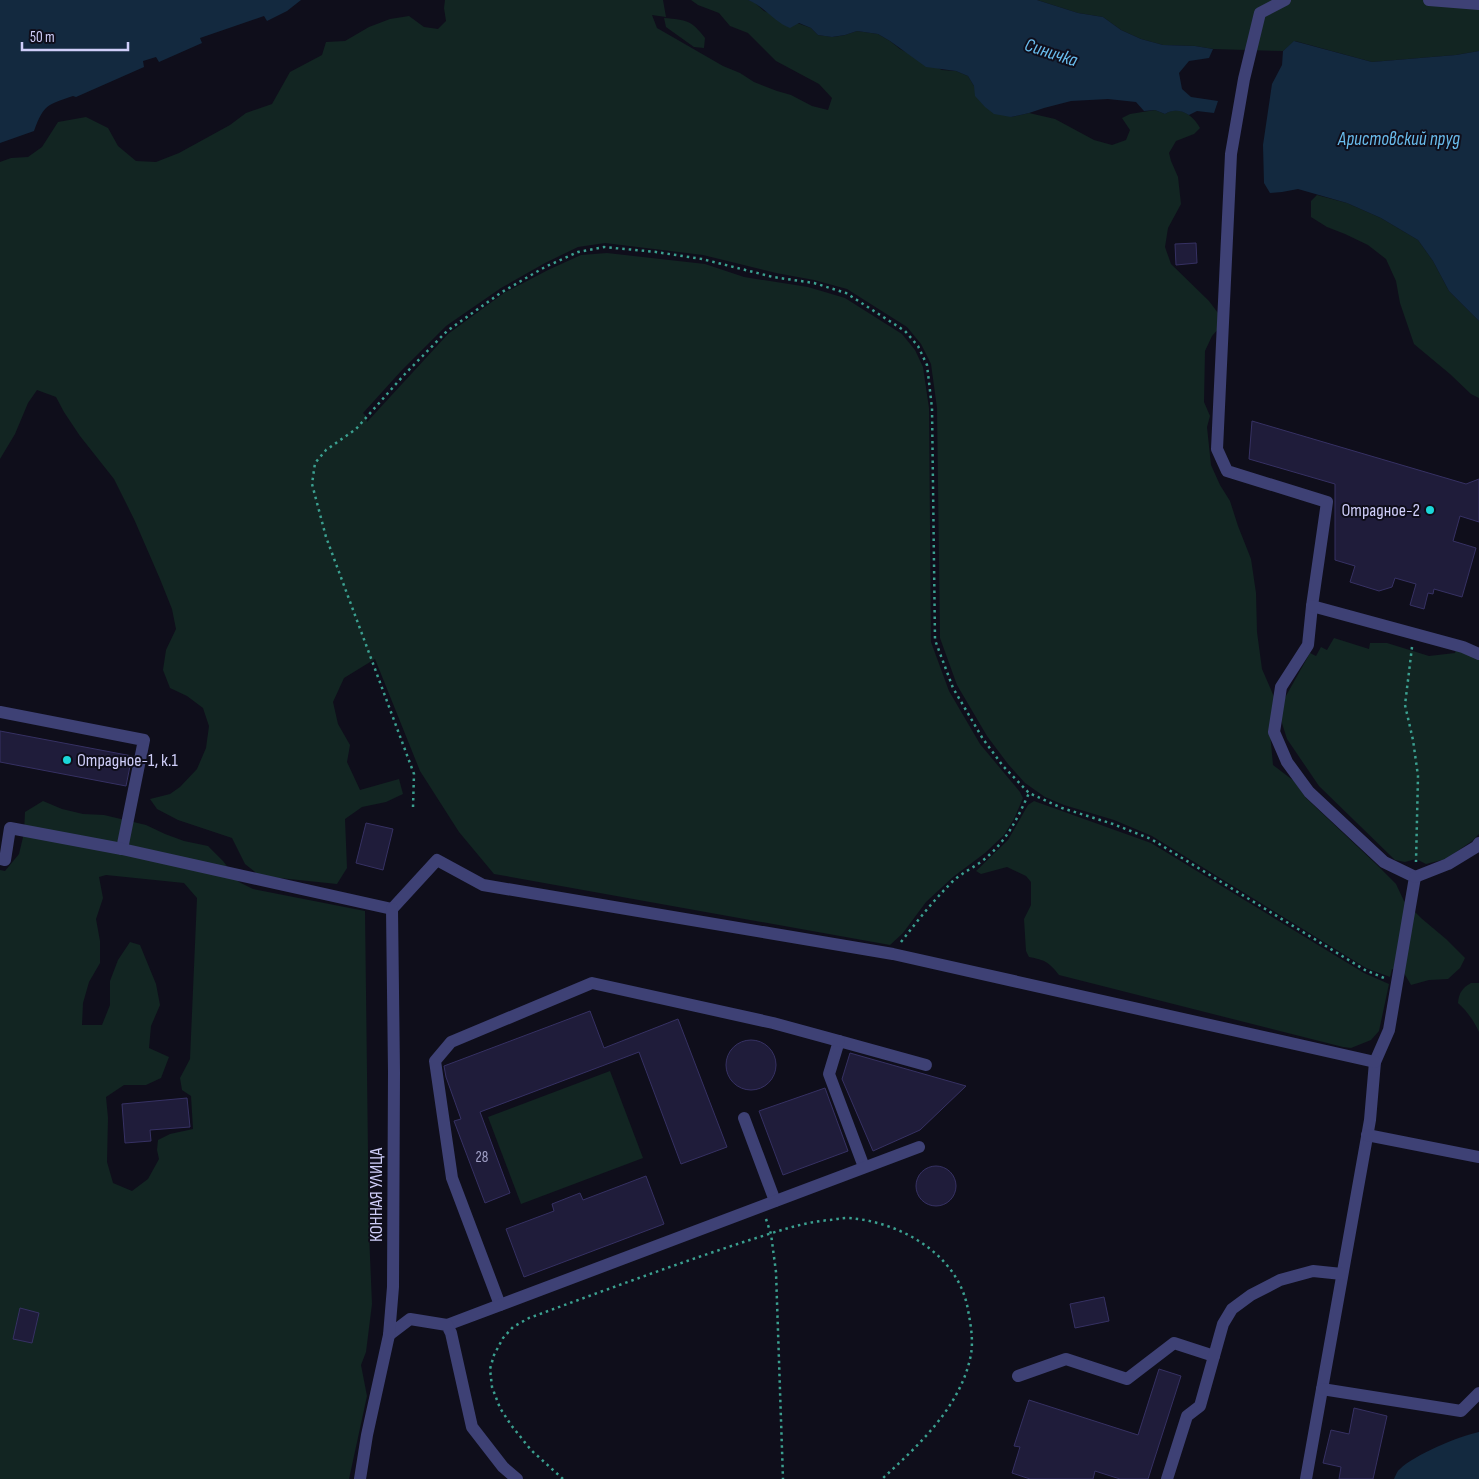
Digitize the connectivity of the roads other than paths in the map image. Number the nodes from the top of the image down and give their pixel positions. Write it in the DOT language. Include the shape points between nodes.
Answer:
graph roads {
  1 [pos="1285,0"];
  2 [pos="1429,0"];
  3 [pos="1479,4"];
  4 [pos="1312,606"];
  5 [pos="1479,654"];
  6 [pos="0,712"];
  7 [pos="1479,843"];
  8 [pos="122,849"];
  9 [pos="0,859"];
  10 [pos="1416,877"];
  11 [pos="392,909"];
  12 [pos="839,1041"];
  13 [pos="1375,1062"];
  14 [pos="926,1066"];
  15 [pos="744,1118"];
  16 [pos="1368,1134"];
  17 [pos="919,1146"];
  18 [pos="1479,1157"];
  19 [pos="864,1167"];
  20 [pos="775,1201"];
  21 [pos="1342,1274"];
  22 [pos="500,1305"];
  23 [pos="447,1325"];
  24 [pos="389,1336"];
  25 [pos="1214,1356"];
  26 [pos="1018,1376"];
  27 [pos="1322,1389"];
  28 [pos="1479,1393"];
  29 [pos="360,1479"];
  30 [pos="517,1479"];
  31 [pos="1167,1479"];
  32 [pos="1306,1479"];
  1 -- 4 [label="street" via="1260,13 1231,154 1217,449 1227,471 1327,502"];
  2 -- 3 [label="street"];
  4 -- 5 [label="street"];
  4 -- 10 [label="street" via="1308,645 1280,687 1274,732 1287,762 1310,792 1384,862"];
  6 -- 8 [label="street" via="144,740"];
  7 -- 10 [label="street" via="1448,864"];
  8 -- 9 [label="street" via="10,828 5,860"];
  8 -- 11 [label="street"];
  10 -- 13 [label="street" via="1389,1030"];
  11 -- 13 [label="street" via="437,860 483,885 892,954"];
  11 -- 24 [label="street, КОННАЯ УЛИЦА" via="393,1277"];
  12 -- 14 [label="street"];
  12 -- 19 [label="street" via="829,1074"];
  12 -- 22 [label="street" via="592,983 450,1042 435,1061 452,1178"];
  13 -- 16 [label="street"];
  15 -- 20 [label="street"];
  16 -- 18 [label="street"];
  16 -- 21 [label="street"];
  17 -- 19 [label="street"];
  19 -- 20 [label="street"];
  20 -- 22 [label="street"];
  21 -- 25 [label="street" via="1313,1271 1280,1280 1252,1294 1232,1309 1223,1324"];
  21 -- 27 [label="street"];
  22 -- 23 [label="street"];
  23 -- 24 [label="street" via="410,1319"];
  23 -- 30 [label="street" via="472,1427 503,1467"];
  24 -- 29 [label="street, КОННАЯ УЛИЦА"];
  25 -- 26 [label="street" via="1174,1343 1126,1379 1066,1359"];
  25 -- 31 [label="street" via="1200,1406 1187,1416"];
  27 -- 28 [label="street" via="1461,1411"];
  27 -- 32 [label="street"];
}
